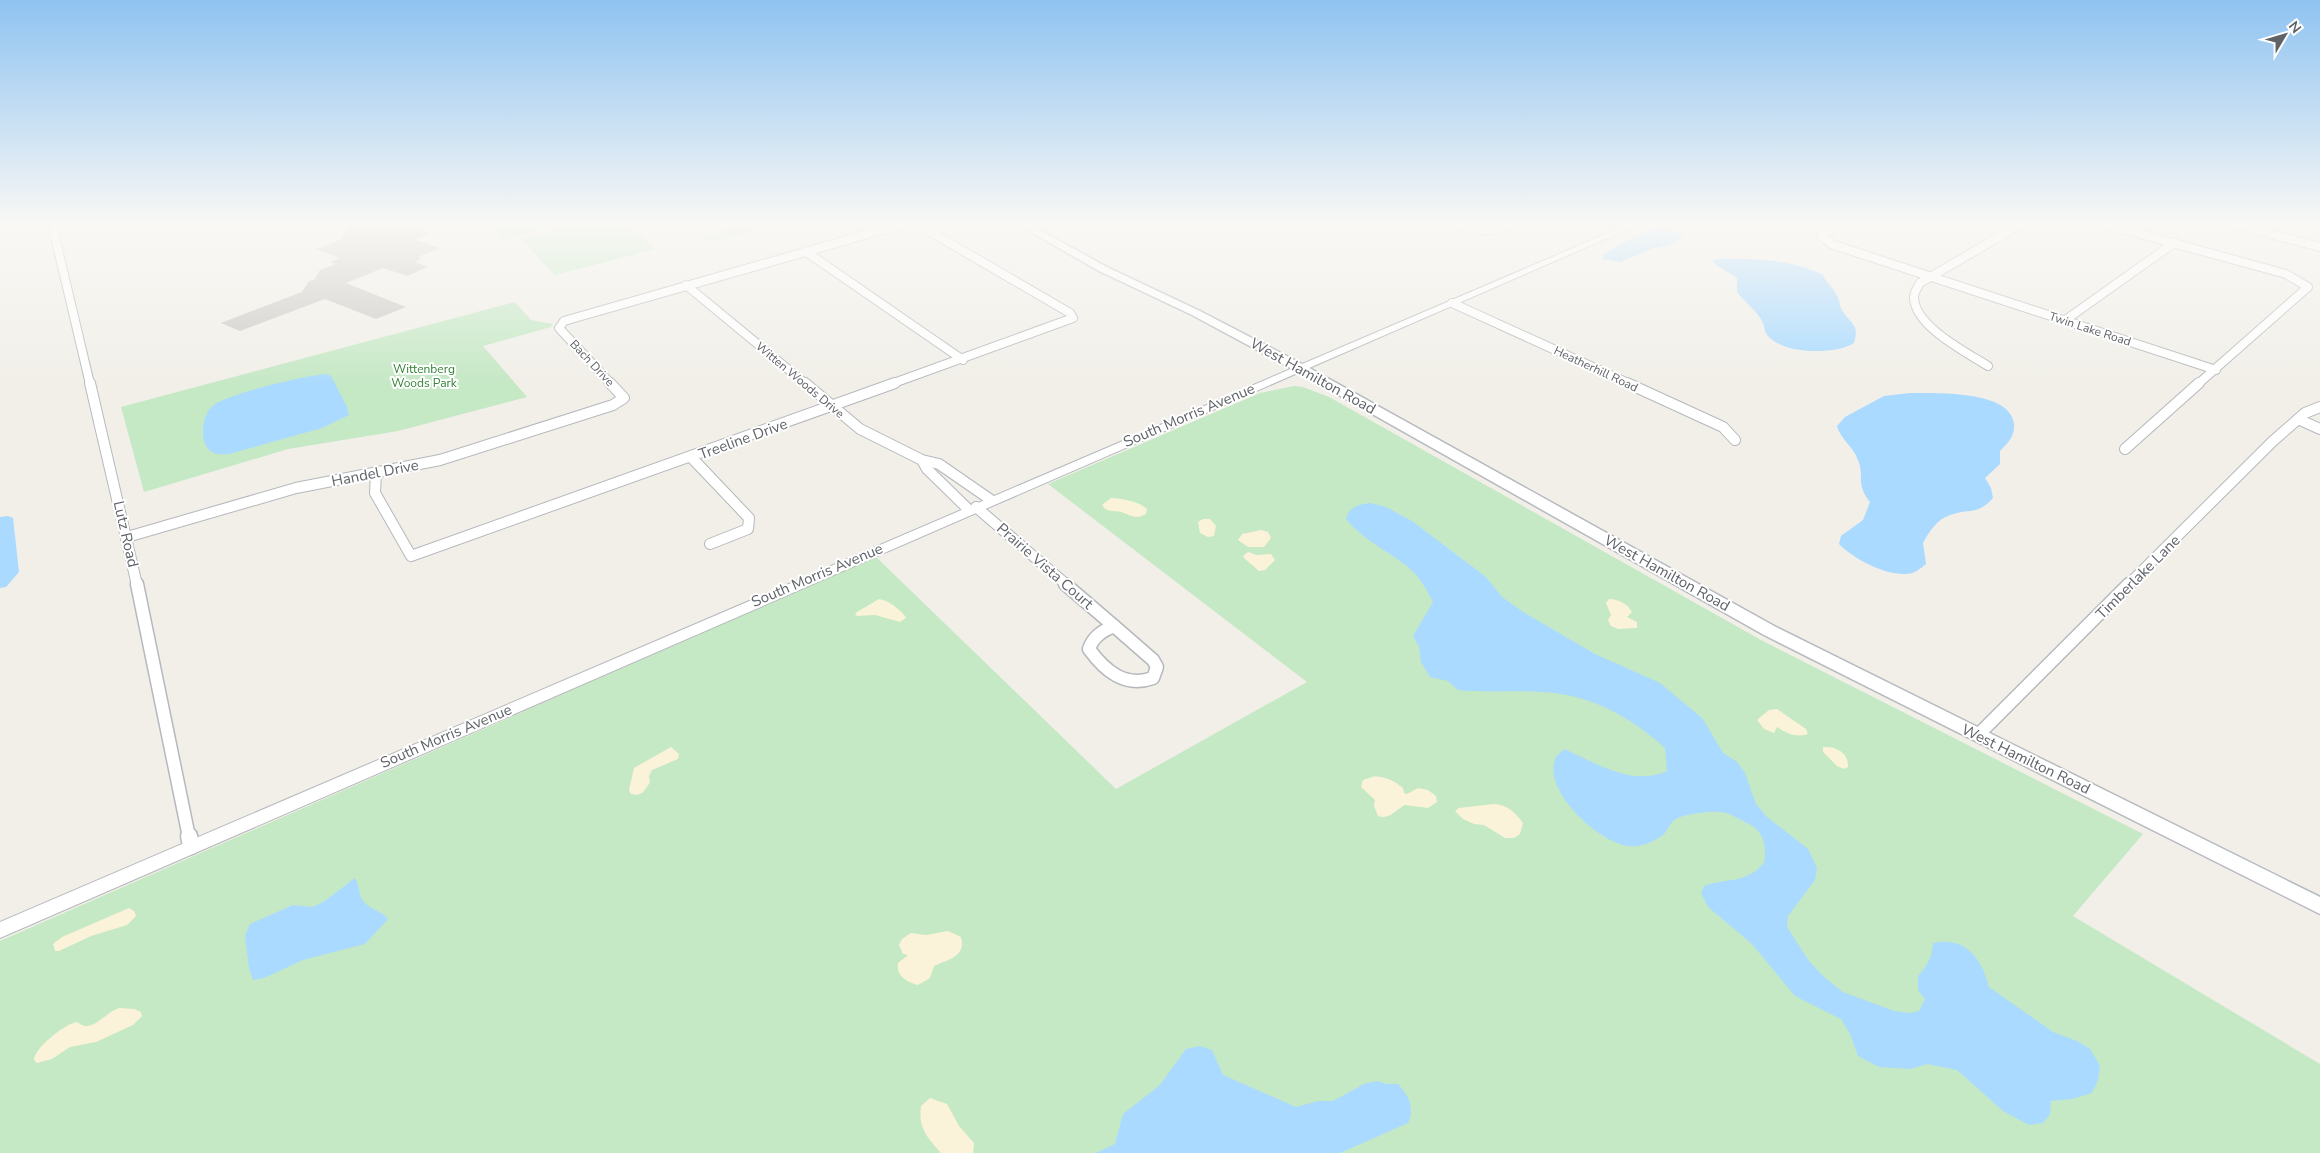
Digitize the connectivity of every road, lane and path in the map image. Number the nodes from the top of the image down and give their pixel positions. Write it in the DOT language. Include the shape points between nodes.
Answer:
graph roads {
  1 [pos="65,278"];
  2 [pos="711,278"];
  3 [pos="844,278"];
  4 [pos="1009,278"];
  5 [pos="1123,278"];
  6 [pos="1511,278"];
  7 [pos="1929,278"];
  8 [pos="1932,278"];
  9 [pos="2125,278"];
  10 [pos="2294,278"];
  11 [pos="686,285"];
  12 [pos="1452,303"];
  13 [pos="2064,321"];
  14 [pos="963,360"];
  15 [pos="1988,366"];
  16 [pos="1300,368"];
  17 [pos="2216,370"];
  18 [pos="620,401"];
  19 [pos="832,407"];
  20 [pos="2320,407"];
  21 [pos="2298,419"];
  22 [pos="2320,428"];
  23 [pos="1735,440"];
  24 [pos="2125,449"];
  25 [pos="691,457"];
  26 [pos="922,460"];
  27 [pos="376,473"];
  28 [pos="991,500"];
  29 [pos="973,508"];
  30 [pos="127,537"];
  31 [pos="710,544"];
  32 [pos="1114,626"];
  33 [pos="1978,735"];
  34 [pos="191,846"];
  35 [pos="2320,906"];
  36 [pos="0,930"];
  1 -- 30 [label="street, Lutz Road"];
  2 -- 11 [label="street"];
  3 -- 14 [label="street"];
  4 -- 14 [label="street, Treeline Drive" via="1070,313 1073,318 1067,323"];
  5 -- 16 [label="main road, West Hamilton Road"];
  6 -- 12 [label="street, South Morris Avenue"];
  7 -- 15 [label="street" via="1913,292 1912,302 1916,311 1930,326"];
  8 -- 13 [label="street, Twin Lake Road"];
  9 -- 13 [label="street"];
  10 -- 17 [label="street" via="2305,283 2308,289"];
  11 -- 18 [label="street, Bach Drive" via="572,318 559,325 620,393 624,398"];
  11 -- 19 [label="street, Witten Woods Drive"];
  12 -- 16 [label="street, South Morris Avenue"];
  12 -- 23 [label="street, Heatherhill Road" via="1723,427"];
  13 -- 17 [label="street, Twin Lake Road"];
  14 -- 19 [label="street, Treeline Drive"];
  16 -- 28 [label="street, South Morris Avenue"];
  16 -- 33 [label="main road, West Hamilton Road" via="1770,630"];
  17 -- 24 [label="street"];
  18 -- 27 [label="street, Handel Drive" via="440,460"];
  19 -- 25 [label="street, Treeline Drive"];
  19 -- 26 [label="street, Witten Woods Drive" via="860,429"];
  20 -- 21 [label="street, Timberlake Lane"];
  21 -- 22 [label="street"];
  21 -- 33 [label="street, Timberlake Lane"];
  25 -- 27 [label="street, Treeline Drive" via="411,556 375,493"];
  25 -- 31 [label="street" via="749,518 748,529"];
  26 -- 28 [label="street, Witten Woods Drive" via="939,464"];
  26 -- 29 [label="street, Witten Woods Drive" via="927,470"];
  27 -- 30 [label="street, Handel Drive" via="296,488"];
  28 -- 29 [label="street, South Morris Avenue"];
  29 -- 32 [label="street, Prairie Vista Court"];
  29 -- 34 [label="street, South Morris Avenue"];
  30 -- 34 [label="street, Lutz Road"];
  32 -- 32 [label="street, Prairie Vista Court" via="1153,660 1157,667 1153,678 1144,682 1128,682 1092,653 1090,642"];
  33 -- 35 [label="main road, West Hamilton Road"];
  34 -- 36 [label="street, South Morris Avenue"];
}
